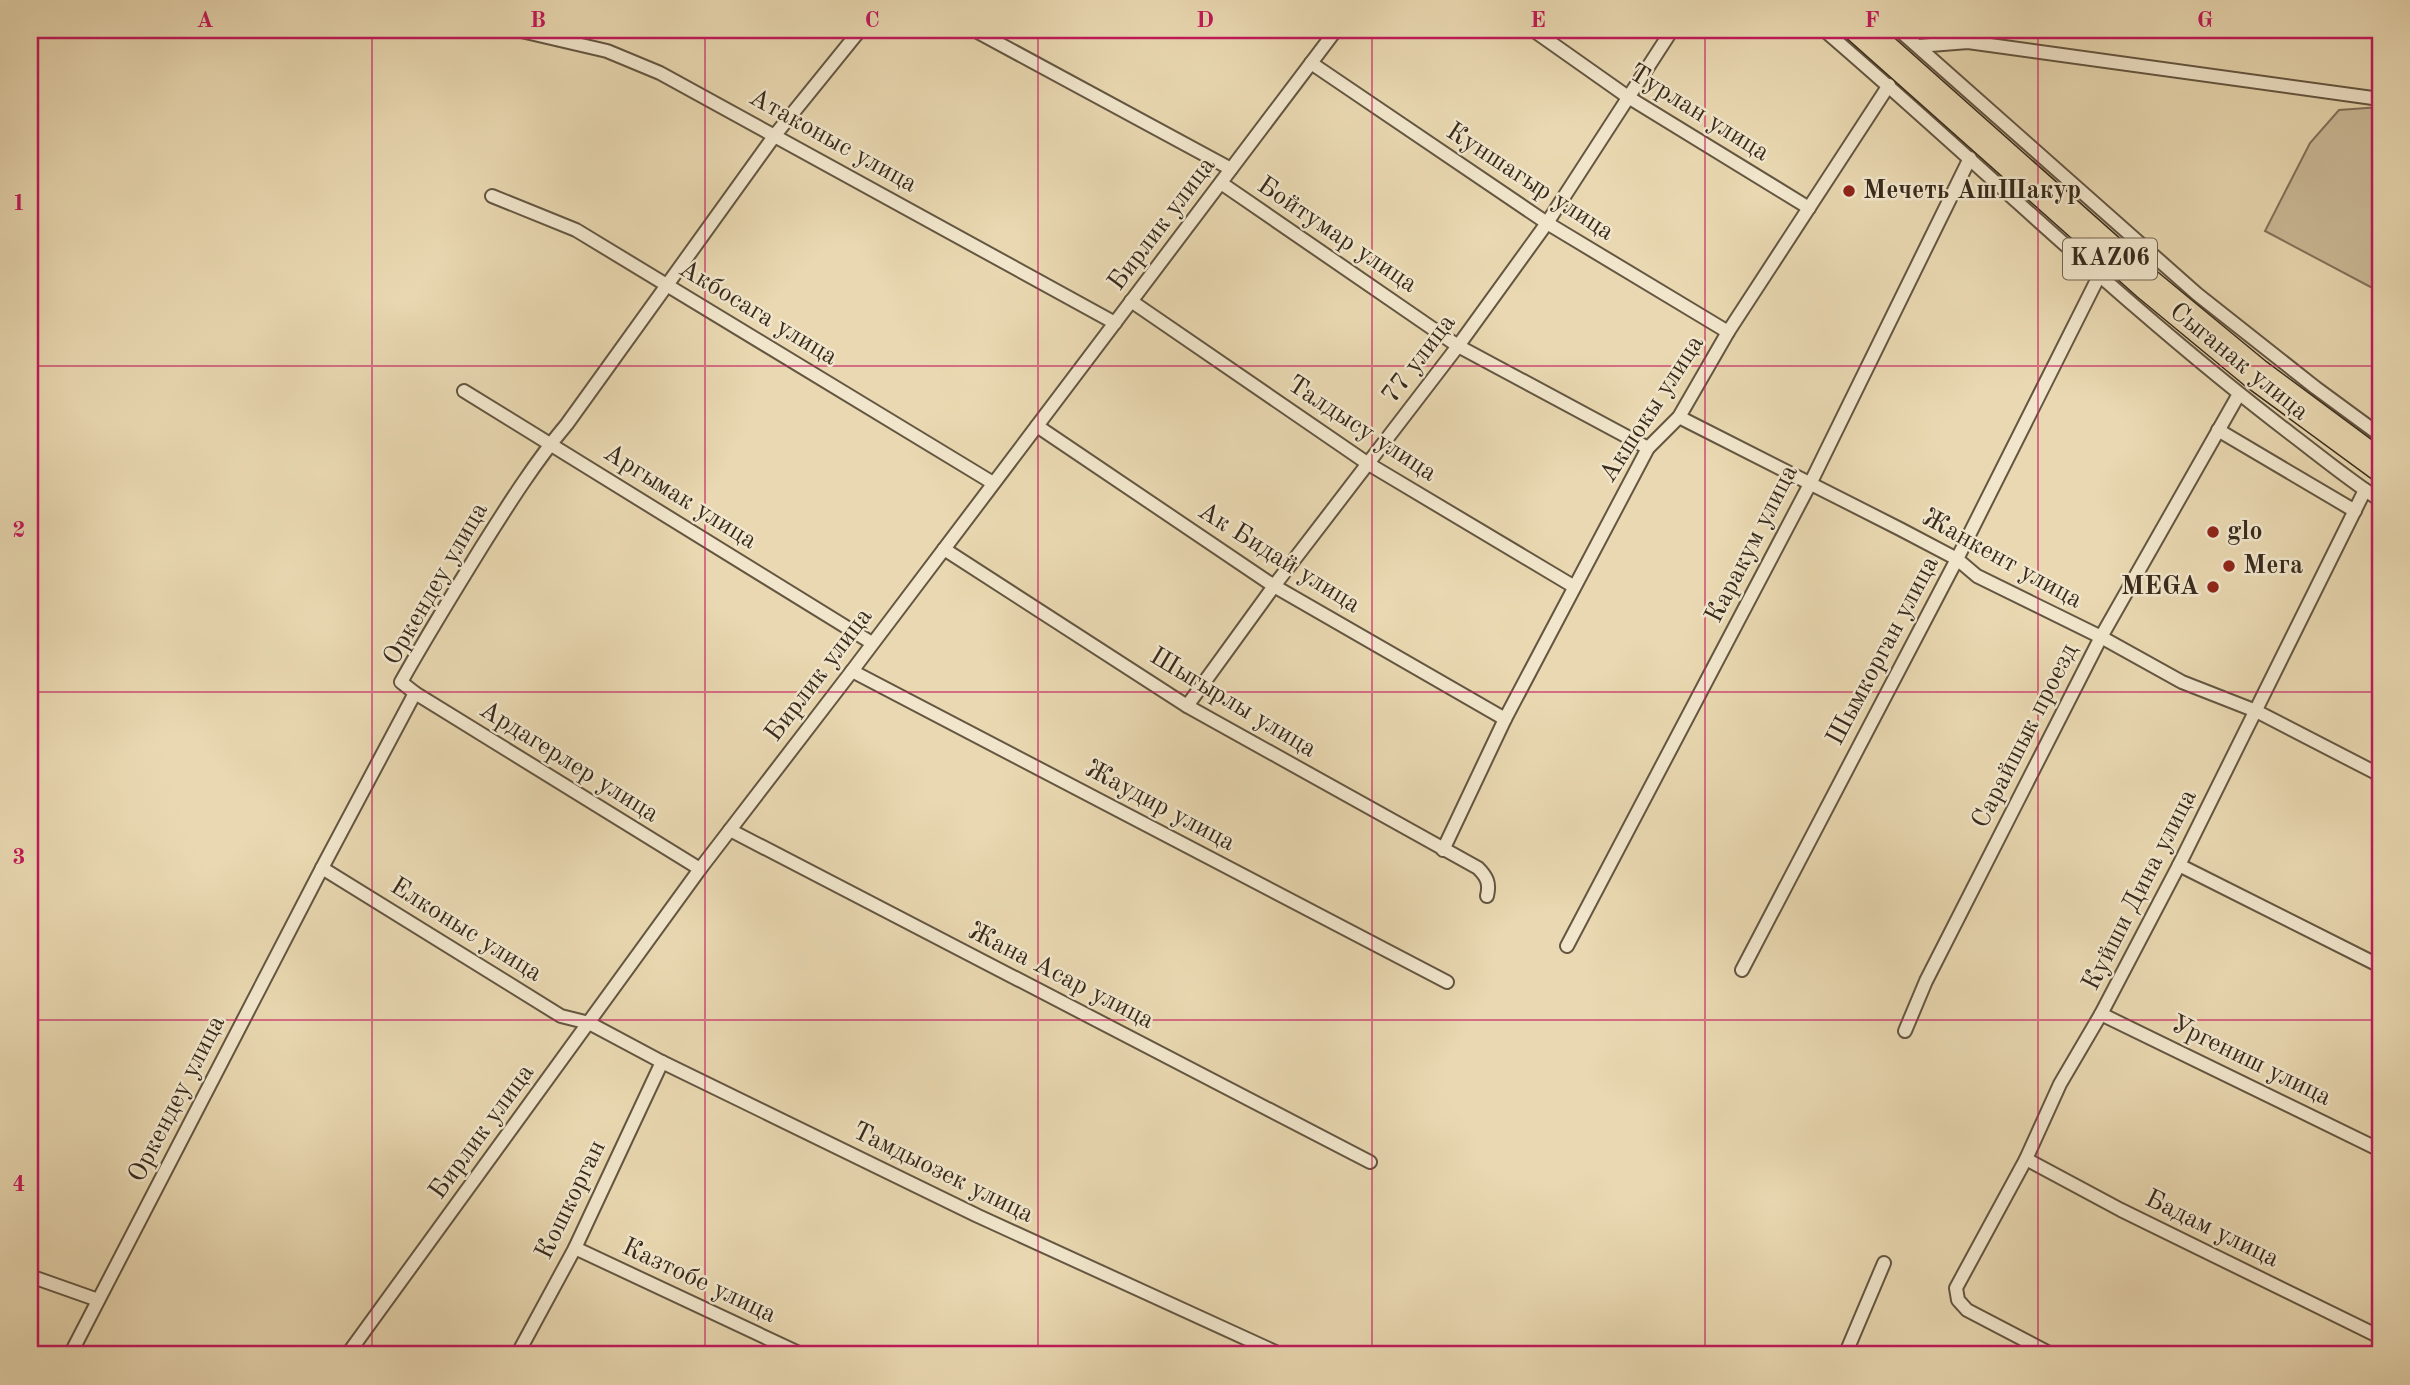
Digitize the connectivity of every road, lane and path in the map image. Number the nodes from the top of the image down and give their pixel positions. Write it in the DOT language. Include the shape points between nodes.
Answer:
graph roads {
  1 [pos="517,30"];
  2 [pos="860,30"];
  3 [pos="974,30"];
  4 [pos="1336,30"];
  5 [pos="1533,30"];
  6 [pos="1672,30"];
  7 [pos="1824,30"];
  8 [pos="1852,30"];
  9 [pos="1871,30"];
  10 [pos="1899,30"];
  11 [pos="1918,46"];
  12 [pos="1311,63"];
  13 [pos="1889,85"];
  14 [pos="1628,97"];
  15 [pos="2380,99"];
  16 [pos="775,135"];
  17 [pos="1970,158"];
  18 [pos="1231,169"];
  19 [pos="1221,183"];
  20 [pos="492,196"];
  21 [pos="1809,208"];
  22 [pos="1547,223"];
  23 [pos="2099,276"];
  24 [pos="666,284"];
  25 [pos="1132,301"];
  26 [pos="1115,323"];
  27 [pos="1728,332"];
  28 [pos="1458,346"];
  29 [pos="464,391"];
  30 [pos="2239,394"];
  31 [pos="1679,417"];
  32 [pos="1037,426"];
  33 [pos="2218,430"];
  34 [pos="2380,435"];
  35 [pos="550,443"];
  36 [pos="1648,448"];
  37 [pos="2380,458"];
  38 [pos="1367,463"];
  39 [pos="2380,473"];
  40 [pos="993,483"];
  41 [pos="1810,484"];
  42 [pos="2365,490"];
  43 [pos="2380,500"];
  44 [pos="2355,511"];
  45 [pos="944,549"];
  46 [pos="1957,559"];
  47 [pos="1274,586"];
  48 [pos="1573,586"];
  49 [pos="2101,637"];
  50 [pos="872,643"];
  51 [pos="852,671"];
  52 [pos="415,694"];
  53 [pos="1188,706"];
  54 [pos="2256,711"];
  55 [pos="1504,719"];
  56 [pos="2380,775"];
  57 [pos="730,830"];
  58 [pos="1443,850"];
  59 [pos="2179,865"];
  60 [pos="322,868"];
  61 [pos="699,869"];
  62 [pos="1487,896"];
  63 [pos="1567,947"];
  64 [pos="2380,966"];
  65 [pos="1742,970"];
  66 [pos="1447,982"];
  67 [pos="2101,1014"];
  68 [pos="589,1023"];
  69 [pos="1905,1031"];
  70 [pos="662,1062"];
  71 [pos="2380,1150"];
  72 [pos="2026,1159"];
  73 [pos="1370,1162"];
  74 [pos="575,1248"];
  75 [pos="1884,1263"];
  76 [pos="30,1276"];
  77 [pos="98,1300"];
  78 [pos="2380,1337"];
  79 [pos="70,1355"];
  80 [pos="347,1355"];
  81 [pos="517,1355"];
  82 [pos="803,1355"];
  83 [pos="1282,1355"];
  84 [pos="1845,1355"];
  85 [pos="2053,1355"];
  1 -- 16 [label="street, Атаконыс улица" via="607,51"];
  2 -- 16 [label="street, Оркендеу улица"];
  3 -- 18 [label="street"];
  4 -- 12 [label="street, Бирлик улица"];
  5 -- 14 [label="street, Турлан улица"];
  6 -- 14 [label="street, 77 улица"];
  7 -- 13 [label="street, Сыганак улица"];
  8 -- 39 [label="highway, KАZ06" via="2143,289 2252,379"];
  9 -- 37 [label="highway, KАZ06" via="2151,279 2260,369"];
  10 -- 11 [label="street"];
  11 -- 15 [label="street" via="1968,42"];
  11 -- 34 [label="street" via="2197,294"];
  12 -- 18 [label="street, Бирлик улица"];
  12 -- 22 [label="street, Куншагыр улица"];
  13 -- 17 [label="street, Сыганак улица"];
  13 -- 21 [label="street, Акшокы улица"];
  14 -- 21 [label="street, Турлан улица"];
  14 -- 22 [label="street, 77 улица"];
  16 -- 24 [label="street, Оркендеу улица"];
  16 -- 26 [label="street, Атаконыс улица"];
  17 -- 23 [label="street, Сыганак улица"];
  17 -- 41 [label="street, Каракум улица"];
  18 -- 19 [label="street, Бирлик улица"];
  19 -- 25 [label="street, Бирлик улица"];
  19 -- 28 [label="street, Бойтумар улица"];
  20 -- 24 [label="street, Акбосага улица" via="576,230"];
  21 -- 27 [label="street, Акшокы улица"];
  22 -- 27 [label="street, Куншагыр улица"];
  22 -- 28 [label="street, 77 улица"];
  23 -- 30 [label="street, Сыганак улица"];
  23 -- 46 [label="street, Шымкорган улица"];
  24 -- 35 [label="street, Оркендеу улица"];
  24 -- 40 [label="street, Акбосага улица"];
  25 -- 26 [label="street, Бирлик улица"];
  25 -- 38 [label="street, Талдысу улица"];
  26 -- 32 [label="street, Бирлик улица"];
  27 -- 31 [label="street, Акшокы улица"];
  28 -- 36 [label="street, Бойтумар улица"];
  28 -- 38 [label="street, 77 улица"];
  29 -- 35 [label="street, Аргымак улица"];
  30 -- 33 [label="street, Сарайшык проезд"];
  30 -- 42 [label="street, Сыганак улица"];
  31 -- 36 [label="street, Акшокы улица"];
  31 -- 41 [label="street, Жанкент улица"];
  32 -- 40 [label="street, Бирлик улица"];
  32 -- 47 [label="street, Ак Бидай улица"];
  33 -- 44 [label="street"];
  33 -- 49 [label="street, Сарайшык проезд"];
  35 -- 50 [label="street, Аргымак улица"];
  35 -- 52 [label="street, Оркендеу улица" via="401,682"];
  36 -- 48 [label="street, Акшокы улица"];
  38 -- 47 [label="street, 77 улица"];
  38 -- 48 [label="street, Талдысу улица"];
  40 -- 45 [label="street, Бирлик улица"];
  41 -- 46 [label="street, Жанкент улица"];
  41 -- 63 [label="street, Каракум улица"];
  42 -- 43 [label="street, Сыганак улица"];
  42 -- 44 [label="street, Куйши Дина улица"];
  44 -- 54 [label="street, Куйши Дина улица"];
  45 -- 50 [label="street, Бирлик улица"];
  45 -- 53 [label="street, Шыгырлы улица"];
  46 -- 49 [label="street, Жанкент улица" via="1977,576"];
  46 -- 65 [label="street, Шымкорган улица"];
  47 -- 53 [label="street, 77 улица"];
  47 -- 55 [label="street, Ак Бидай улица"];
  48 -- 55 [label="street, Акшокы улица"];
  49 -- 54 [label="street, Жанкент улица" via="2182,682"];
  49 -- 69 [label="street, Сарайшык проезд"];
  50 -- 51 [label="street, Бирлик улица"];
  51 -- 57 [label="street, Бирлик улица"];
  51 -- 66 [label="street, Жаудир улица"];
  52 -- 60 [label="street, Оркендеу улица"];
  52 -- 61 [label="street, Ардагерлер улица"];
  53 -- 58 [label="street, Шыгырлы улица"];
  54 -- 56 [label="street, Жанкент улица"];
  54 -- 59 [label="street, Куйши Дина улица"];
  55 -- 58 [label="street, Акшокы улица"];
  57 -- 61 [label="street, Бирлик улица"];
  57 -- 73 [label="street, Жана Асар улица"];
  58 -- 62 [label="street, Шыгырлы улица" via="1484,874"];
  59 -- 64 [label="street"];
  59 -- 67 [label="street, Куйши Дина улица"];
  60 -- 68 [label="street, Елконыс улица" via="561,1016"];
  60 -- 77 [label="street, Оркендеу улица"];
  61 -- 68 [label="street, Бирлик улица"];
  67 -- 71 [label="street, Ургениш улица"];
  67 -- 72 [label="street, Куйши Дина улица" via="2060,1084"];
  68 -- 70 [label="street, Тамдыозек улица"];
  68 -- 80 [label="street, Бирлик улица"];
  70 -- 74 [label="street, Кошкорган"];
  70 -- 83 [label="street, Тамдыозек улица" via="966,1210"];
  72 -- 78 [label="street, Бадам улица"];
  72 -- 85 [label="street, Куйши Дина улица" via="1956,1288 1962,1306"];
  74 -- 81 [label="street, Кошкорган"];
  74 -- 82 [label="street, Казтобе улица"];
  75 -- 84 [label="street"];
  76 -- 77 [label="street"];
  77 -- 79 [label="street, Оркендеу улица"];
}
